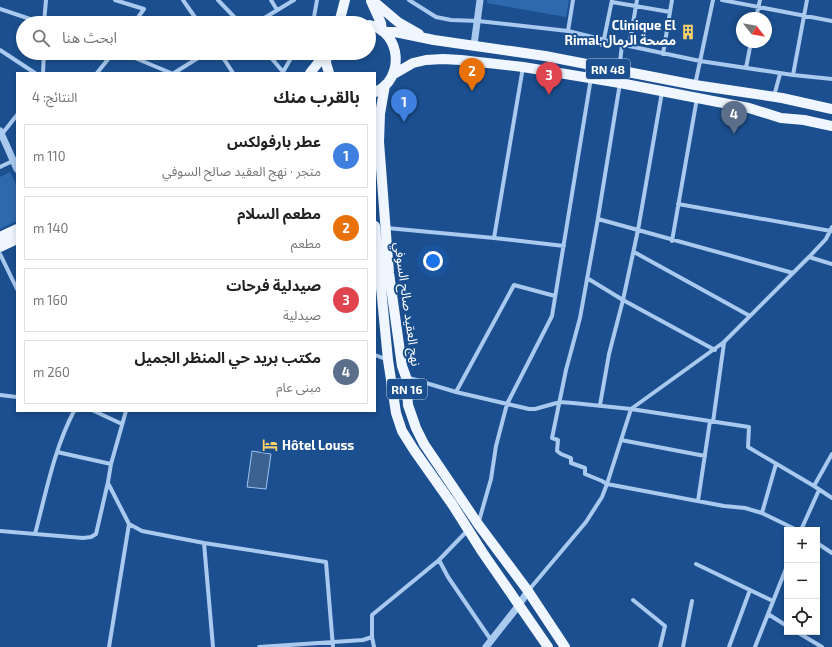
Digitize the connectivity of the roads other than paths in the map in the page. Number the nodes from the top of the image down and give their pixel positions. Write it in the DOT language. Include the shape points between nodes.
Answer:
graph roads {
  1 [pos="46,0"];
  2 [pos="115,0"];
  3 [pos="182,0"];
  4 [pos="218,0"];
  5 [pos="271,0"];
  6 [pos="294,0"];
  7 [pos="317,0"];
  8 [pos="345,0"];
  9 [pos="371,0"];
  10 [pos="409,0"];
  11 [pos="480,0"];
  12 [pos="573,0"];
  13 [pos="637,0"];
  14 [pos="672,0"];
  15 [pos="713,0"];
  16 [pos="722,0"];
  17 [pos="760,0"];
  18 [pos="807,0"];
  19 [pos="612,1"];
  20 [pos="636,6"];
  21 [pos="758,8"];
  22 [pos="0,9"];
  23 [pos="277,10"];
  24 [pos="670,12"];
  25 [pos="757,12"];
  26 [pos="22,16"];
  27 [pos="44,16"];
  28 [pos="139,16"];
  29 [pos="194,16"];
  30 [pos="233,16"];
  31 [pos="267,16"];
  32 [pos="314,16"];
  33 [pos="341,16"];
  34 [pos="804,16"];
  35 [pos="478,21"];
  36 [pos="832,21"];
  37 [pos="376,28"];
  38 [pos="568,31"];
  39 [pos="383,32"];
  40 [pos="434,40"];
  41 [pos="604,40"];
  42 [pos="474,45"];
  43 [pos="622,45"];
  44 [pos="629,46"];
  45 [pos="751,48"];
  46 [pos="0,50"];
  47 [pos="663,54"];
  48 [pos="44,60"];
  49 [pos="108,60"];
  50 [pos="140,60"];
  51 [pos="194,60"];
  52 [pos="225,60"];
  53 [pos="273,60"];
  54 [pos="290,60"];
  55 [pos="321,60"];
  56 [pos="326,60"];
  57 [pos="700,61"];
  58 [pos="523,67"];
  59 [pos="746,68"];
  60 [pos="619,70"];
  61 [pos="33,72"];
  62 [pos="43,72"];
  63 [pos="99,72"];
  64 [pos="170,72"];
  65 [pos="175,72"];
  66 [pos="232,72"];
  67 [pos="284,72"];
  68 [pos="311,72"];
  69 [pos="329,72"];
  70 [pos="394,74"];
  71 [pos="780,74"];
  72 [pos="793,75"];
  73 [pos="591,78"];
  74 [pos="832,80"];
  75 [pos="620,82"];
  76 [pos="385,85"];
  77 [pos="695,86"];
  78 [pos="376,91"];
  79 [pos="663,91"];
  80 [pos="774,97"];
  81 [pos="697,98"];
  82 [pos="832,110"];
  83 [pos="16,116"];
  84 [pos="832,126"];
  85 [pos="1,132"];
  86 [pos="15,160"];
  87 [pos="0,167"];
  88 [pos="678,204"];
  89 [pos="598,219"];
  90 [pos="386,228"];
  91 [pos="16,229"];
  92 [pos="831,229"];
  93 [pos="638,230"];
  94 [pos="0,237"];
  95 [pos="494,238"];
  96 [pos="16,239"];
  97 [pos="672,241"];
  98 [pos="564,246"];
  99 [pos="0,247"];
  100 [pos="376,247"];
  101 [pos="634,252"];
  102 [pos="0,254"];
  103 [pos="809,258"];
  104 [pos="832,264"];
  105 [pos="793,273"];
  106 [pos="587,278"];
  107 [pos="16,287"];
  108 [pos="555,296"];
  109 [pos="623,300"];
  110 [pos="750,316"];
  111 [pos="724,342"];
  112 [pos="715,350"];
  113 [pos="376,356"];
  114 [pos="388,360"];
  115 [pos="406,376"];
  116 [pos="456,392"];
  117 [pos="0,395"];
  118 [pos="16,397"];
  119 [pos="560,402"];
  120 [pos="507,404"];
  121 [pos="600,405"];
  122 [pos="631,409"];
  123 [pos="73,412"];
  124 [pos="96,412"];
  125 [pos="126,412"];
  126 [pos="711,421"];
  127 [pos="122,424"];
  128 [pos="621,440"];
  129 [pos="57,452"];
  130 [pos="832,454"];
  131 [pos="705,456"];
  132 [pos="111,464"];
  133 [pos="776,464"];
  134 [pos="108,482"];
  135 [pos="607,484"];
  136 [pos="814,486"];
  137 [pos="819,490"];
  138 [pos="832,498"];
  139 [pos="698,501"];
  140 [pos="762,513"];
  141 [pos="129,524"];
  142 [pos="473,527"];
  143 [pos="791,527"];
  144 [pos="802,527"];
  145 [pos="0,531"];
  146 [pos="34,534"];
  147 [pos="204,543"];
  148 [pos="820,545"];
  149 [pos="832,553"];
  150 [pos="439,560"];
  151 [pos="696,564"];
  152 [pos="784,574"];
  153 [pos="750,590"];
  154 [pos="528,591"];
  155 [pos="633,600"];
  156 [pos="692,601"];
  157 [pos="773,601"];
  158 [pos="519,605"];
  159 [pos="768,614"];
  160 [pos="784,624"];
  161 [pos="802,635"];
  162 [pos="372,637"];
  163 [pos="492,641"];
  164 [pos="333,645"];
  165 [pos="109,647"];
  166 [pos="213,647"];
  167 [pos="259,647"];
  168 [pos="374,647"];
  169 [pos="486,647"];
  170 [pos="548,647"];
  171 [pos="565,647"];
  172 [pos="660,647"];
  173 [pos="683,647"];
  174 [pos="729,647"];
  175 [pos="755,647"];
  176 [pos="822,647"];
  1 -- 27 [label="street"];
  2 -- 28 [label="street" via="144,9"];
  3 -- 29 [label="street"];
  4 -- 30 [label="street"];
  5 -- 23 [label="street"];
  6 -- 23 [label="street"];
  7 -- 32 [label="street"];
  8 -- 33 [label="main road"];
  9 -- 39 [label="main road"];
  9 -- 40 [label="main road" via="398,22"];
  10 -- 35 [label="street" via="436,17"];
  11 -- 35 [label="street"];
  12 -- 38 [label="street"];
  13 -- 20 [label="street"];
  14 -- 24 [label="street"];
  15 -- 57 [label="street"];
  16 -- 21 [label="street"];
  17 -- 21 [label="street"];
  18 -- 34 [label="street"];
  19 -- 20 [label="street"];
  19 -- 41 [label="street"];
  20 -- 24 [label="street"];
  20 -- 44 [label="street"];
  21 -- 25 [label="street"];
  21 -- 34 [label="street"];
  22 -- 26 [label="street"];
  23 -- 31 [label="street"];
  24 -- 47 [label="street"];
  34 -- 36 [label="street"];
  34 -- 72 [label="street"];
  35 -- 38 [label="street"];
  35 -- 42 [label="street"];
  37 -- 39 [label="main road"];
  38 -- 41 [label="street"];
  39 -- 40 [label="main road, RN 48"];
  39 -- 70 [label="main road" via="390,39 396,52"];
  40 -- 42 [label="main road, RN 48"];
  41 -- 43 [label="street"];
  42 -- 60 [label="main road, RN 48"];
  43 -- 44 [label="street"];
  43 -- 60 [label="street"];
  44 -- 47 [label="street"];
  45 -- 59 [label="street"];
  46 -- 61 [label="street"];
  47 -- 57 [label="street"];
  48 -- 62 [label="street"];
  49 -- 63 [label="street"];
  50 -- 64 [label="street"];
  51 -- 65 [label="street"];
  52 -- 66 [label="street"];
  53 -- 67 [label="street"];
  54 -- 67 [label="street"];
  55 -- 68 [label="main road"];
  56 -- 69 [label="main road"];
  57 -- 59 [label="street"];
  57 -- 77 [label="street"];
  58 -- 70 [label="main road, RN 48" via="455,60 426,60"];
  58 -- 73 [label="main road, RN 48"];
  58 -- 95 [label="street"];
  59 -- 71 [label="street"];
  60 -- 77 [label="main road, RN 48"];
  70 -- 76 [label="main road"];
  71 -- 72 [label="street"];
  71 -- 80 [label="street"];
  72 -- 74 [label="street"];
  73 -- 75 [label="main road, RN 48"];
  73 -- 98 [label="street"];
  75 -- 79 [label="main road, RN 48"];
  75 -- 89 [label="street"];
  76 -- 78 [label="main road"];
  76 -- 90 [label="main road, نهج العقيد صالح السوفي / RN 16" via="379,142"];
  77 -- 80 [label="main road, RN 48"];
  79 -- 81 [label="main road, RN 48"];
  79 -- 93 [label="street"];
  80 -- 82 [label="main road, RN 48"];
  81 -- 84 [label="main road, RN 48" via="749,108 781,118"];
  81 -- 88 [label="street"];
  83 -- 85 [label="street"];
  85 -- 86 [label="street"];
  86 -- 87 [label="street"];
  88 -- 92 [label="street"];
  88 -- 97 [label="street"];
  89 -- 93 [label="street"];
  89 -- 106 [label="street"];
  90 -- 95 [label="street"];
  90 -- 115 [label="main road, نهج العقيد صالح السوفي / RN 16" via="389,273 402,366"];
  91 -- 94 [label="main road"];
  92 -- 103 [label="street" via="826,239"];
  93 -- 97 [label="street"];
  93 -- 101 [label="street"];
  95 -- 98 [label="street"];
  96 -- 99 [label="main road"];
  97 -- 105 [label="street"];
  98 -- 108 [label="street"];
  100 -- 114 [label="main road, نهج العقيد صالح السوفي / RN 16"];
  101 -- 109 [label="street"];
  101 -- 110 [label="street"];
  102 -- 107 [label="street"];
  103 -- 104 [label="street"];
  103 -- 105 [label="street"];
  105 -- 110 [label="street"];
  106 -- 109 [label="street"];
  106 -- 119 [label="street"];
  108 -- 116 [label="street" via="514,285"];
  108 -- 120 [label="street" via="552,316"];
  109 -- 112 [label="street"];
  109 -- 121 [label="street" via="609,354"];
  110 -- 111 [label="street"];
  111 -- 112 [label="street"];
  111 -- 126 [label="street"];
  112 -- 122 [label="street"];
  113 -- 114 [label="street"];
  114 -- 142 [label="main road, نهج العقيد صالح السوفي / RN 16" via="396,413 402,431"];
  115 -- 116 [label="street"];
  115 -- 142 [label="main road, نهج العقيد صالح السوفي / RN 16" via="408,405 416,428"];
  116 -- 120 [label="street"];
  117 -- 118 [label="street"];
  119 -- 120 [label="street" via="535,410"];
  119 -- 121 [label="street"];
  119 -- 135 [label="street" via="552,438 558,440 557,450 571,458 571,463 585,468 585,474"];
  120 -- 142 [label="street" via="491,479"];
  121 -- 122 [label="street"];
  122 -- 126 [label="street"];
  122 -- 128 [label="street"];
  123 -- 129 [label="street" via="64,429"];
  124 -- 127 [label="street"];
  125 -- 127 [label="street"];
  126 -- 131 [label="street"];
  126 -- 133 [label="street" via="749,427 748,447"];
  127 -- 132 [label="street"];
  128 -- 131 [label="street"];
  128 -- 135 [label="street"];
  129 -- 132 [label="street"];
  129 -- 146 [label="street"];
  130 -- 136 [label="street"];
  131 -- 139 [label="street"];
  132 -- 134 [label="street"];
  133 -- 136 [label="street"];
  133 -- 140 [label="street"];
  134 -- 141 [label="street"];
  134 -- 146 [label="street" via="96,534 84,538"];
  135 -- 139 [label="street"];
  135 -- 154 [label="street" via="586,522"];
  136 -- 137 [label="street"];
  137 -- 138 [label="street"];
  137 -- 144 [label="street"];
  139 -- 140 [label="street"];
  140 -- 143 [label="street"];
  141 -- 147 [label="street" via="142,531"];
  141 -- 165 [label="street"];
  142 -- 150 [label="street"];
  142 -- 154 [label="main road, نهج العقيد صالح السوفي / RN 16"];
  142 -- 158 [label="main road, نهج العقيد صالح السوفي / RN 16" via="483,553"];
  145 -- 146 [label="street"];
  147 -- 164 [label="street" via="326,562"];
  147 -- 166 [label="street"];
  148 -- 149 [label="street"];
  150 -- 162 [label="street" via="372,615"];
  150 -- 163 [label="street"];
  151 -- 153 [label="street"];
  152 -- 157 [label="street"];
  153 -- 157 [label="street"];
  153 -- 174 [label="street"];
  154 -- 158 [label="street"];
  154 -- 171 [label="main road, نهج العقيد صالح السوفي / RN 16"];
  155 -- 172 [label="street" via="664,626"];
  156 -- 173 [label="street"];
  157 -- 159 [label="street"];
  158 -- 163 [label="street"];
  158 -- 170 [label="main road, نهج العقيد صالح السوفي / RN 16"];
  159 -- 160 [label="street"];
  159 -- 175 [label="street"];
  161 -- 176 [label="street"];
  162 -- 164 [label="street"];
  162 -- 168 [label="street"];
  163 -- 169 [label="street"];
  164 -- 167 [label="street"];
}
